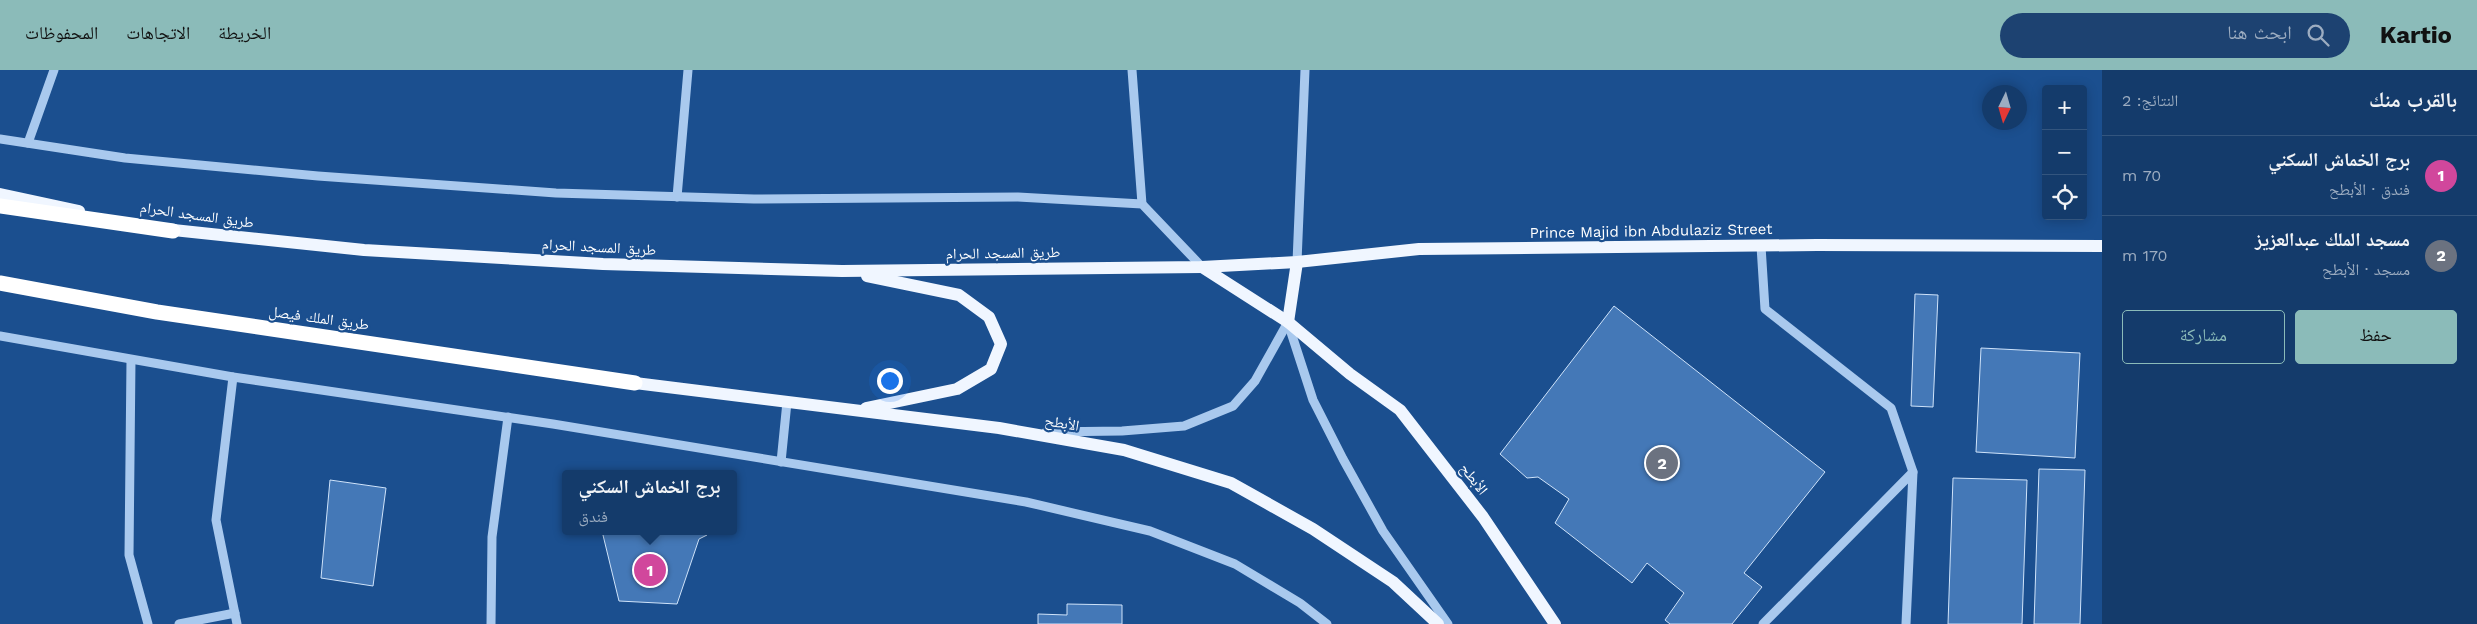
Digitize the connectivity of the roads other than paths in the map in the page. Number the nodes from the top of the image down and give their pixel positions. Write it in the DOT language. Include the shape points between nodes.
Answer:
graph roads {
  1 [pos="54,70"];
  2 [pos="688,70"];
  3 [pos="1132,70"];
  4 [pos="1305,70"];
  5 [pos="0,139"];
  6 [pos="28,143"];
  7 [pos="0,194"];
  8 [pos="677,197"];
  9 [pos="1142,204"];
  10 [pos="0,206"];
  11 [pos="173,231"];
  12 [pos="1761,246"];
  13 [pos="2102,246"];
  14 [pos="1297,262"];
  15 [pos="1202,267"];
  16 [pos="842,271"];
  17 [pos="0,283"];
  18 [pos="1288,322"];
  19 [pos="0,336"];
  20 [pos="131,360"];
  21 [pos="233,377"];
  22 [pos="634,383"];
  23 [pos="786,402"];
  24 [pos="856,410"];
  25 [pos="508,417"];
  26 [pos="1021,432"];
  27 [pos="781,462"];
  28 [pos="1913,472"];
  29 [pos="235,613"];
  30 [pos="1904,622"];
  31 [pos="148,624"];
  32 [pos="179,624"];
  33 [pos="237,624"];
  34 [pos="491,624"];
  35 [pos="1327,624"];
  36 [pos="1438,624"];
  37 [pos="1448,624"];
  38 [pos="1555,624"];
  39 [pos="1763,624"];
  1 -- 6 [label="street"];
  2 -- 8 [label="street"];
  3 -- 9 [label="street"];
  4 -- 14 [label="street"];
  5 -- 6 [label="street"];
  6 -- 8 [label="street" via="125,158 318,176 556,193"];
  7 -- 11 [label="main road, طريق المسجد الحرام"];
  8 -- 9 [label="street" via="1018,197"];
  9 -- 15 [label="street"];
  10 -- 11 [label="highway"];
  11 -- 16 [label="main road, طريق المسجد الحرام" via="374,251 603,264"];
  12 -- 13 [label="main road, Prince Majid ibn Abdulaziz Street"];
  12 -- 14 [label="main road, Prince Majid ibn Abdulaziz Street" via="1420,250"];
  12 -- 28 [label="street" via="1765,309 1891,408"];
  14 -- 15 [label="main road, Prince Majid ibn Abdulaziz Street"];
  14 -- 18 [label="main road"];
  15 -- 16 [label="main road, طريق المسجد الحرام"];
  15 -- 18 [label="main road, الأبطح"];
  16 -- 24 [label="main road" via="959,295 989,317 1001,344 992,369 957,389"];
  17 -- 22 [label="highway, طريق الملك فيصل" via="157,312"];
  18 -- 26 [label="street" via="1255,381 1234,406 1184,426 1122,431"];
  18 -- 37 [label="street" via="1313,400 1343,459 1383,530"];
  18 -- 38 [label="main road, الأبطح" via="1350,374 1400,410 1483,517"];
  19 -- 20 [label="street"];
  20 -- 21 [label="street"];
  20 -- 31 [label="street" via="129,555"];
  21 -- 25 [label="street"];
  21 -- 29 [label="street" via="216,520"];
  22 -- 23 [label="main road, الأبطح"];
  23 -- 24 [label="main road, الأبطح"];
  23 -- 27 [label="street"];
  24 -- 26 [label="main road, الأبطح"];
  25 -- 27 [label="street"];
  25 -- 34 [label="street" via="492,537"];
  26 -- 36 [label="main road, الأبطح" via="1124,450 1231,483 1313,529 1385,577"];
  27 -- 35 [label="street" via="1026,502 1150,532 1235,564 1300,603"];
  28 -- 30 [label="street"];
  28 -- 39 [label="street"];
  29 -- 32 [label="street"];
  29 -- 33 [label="street"];
}
